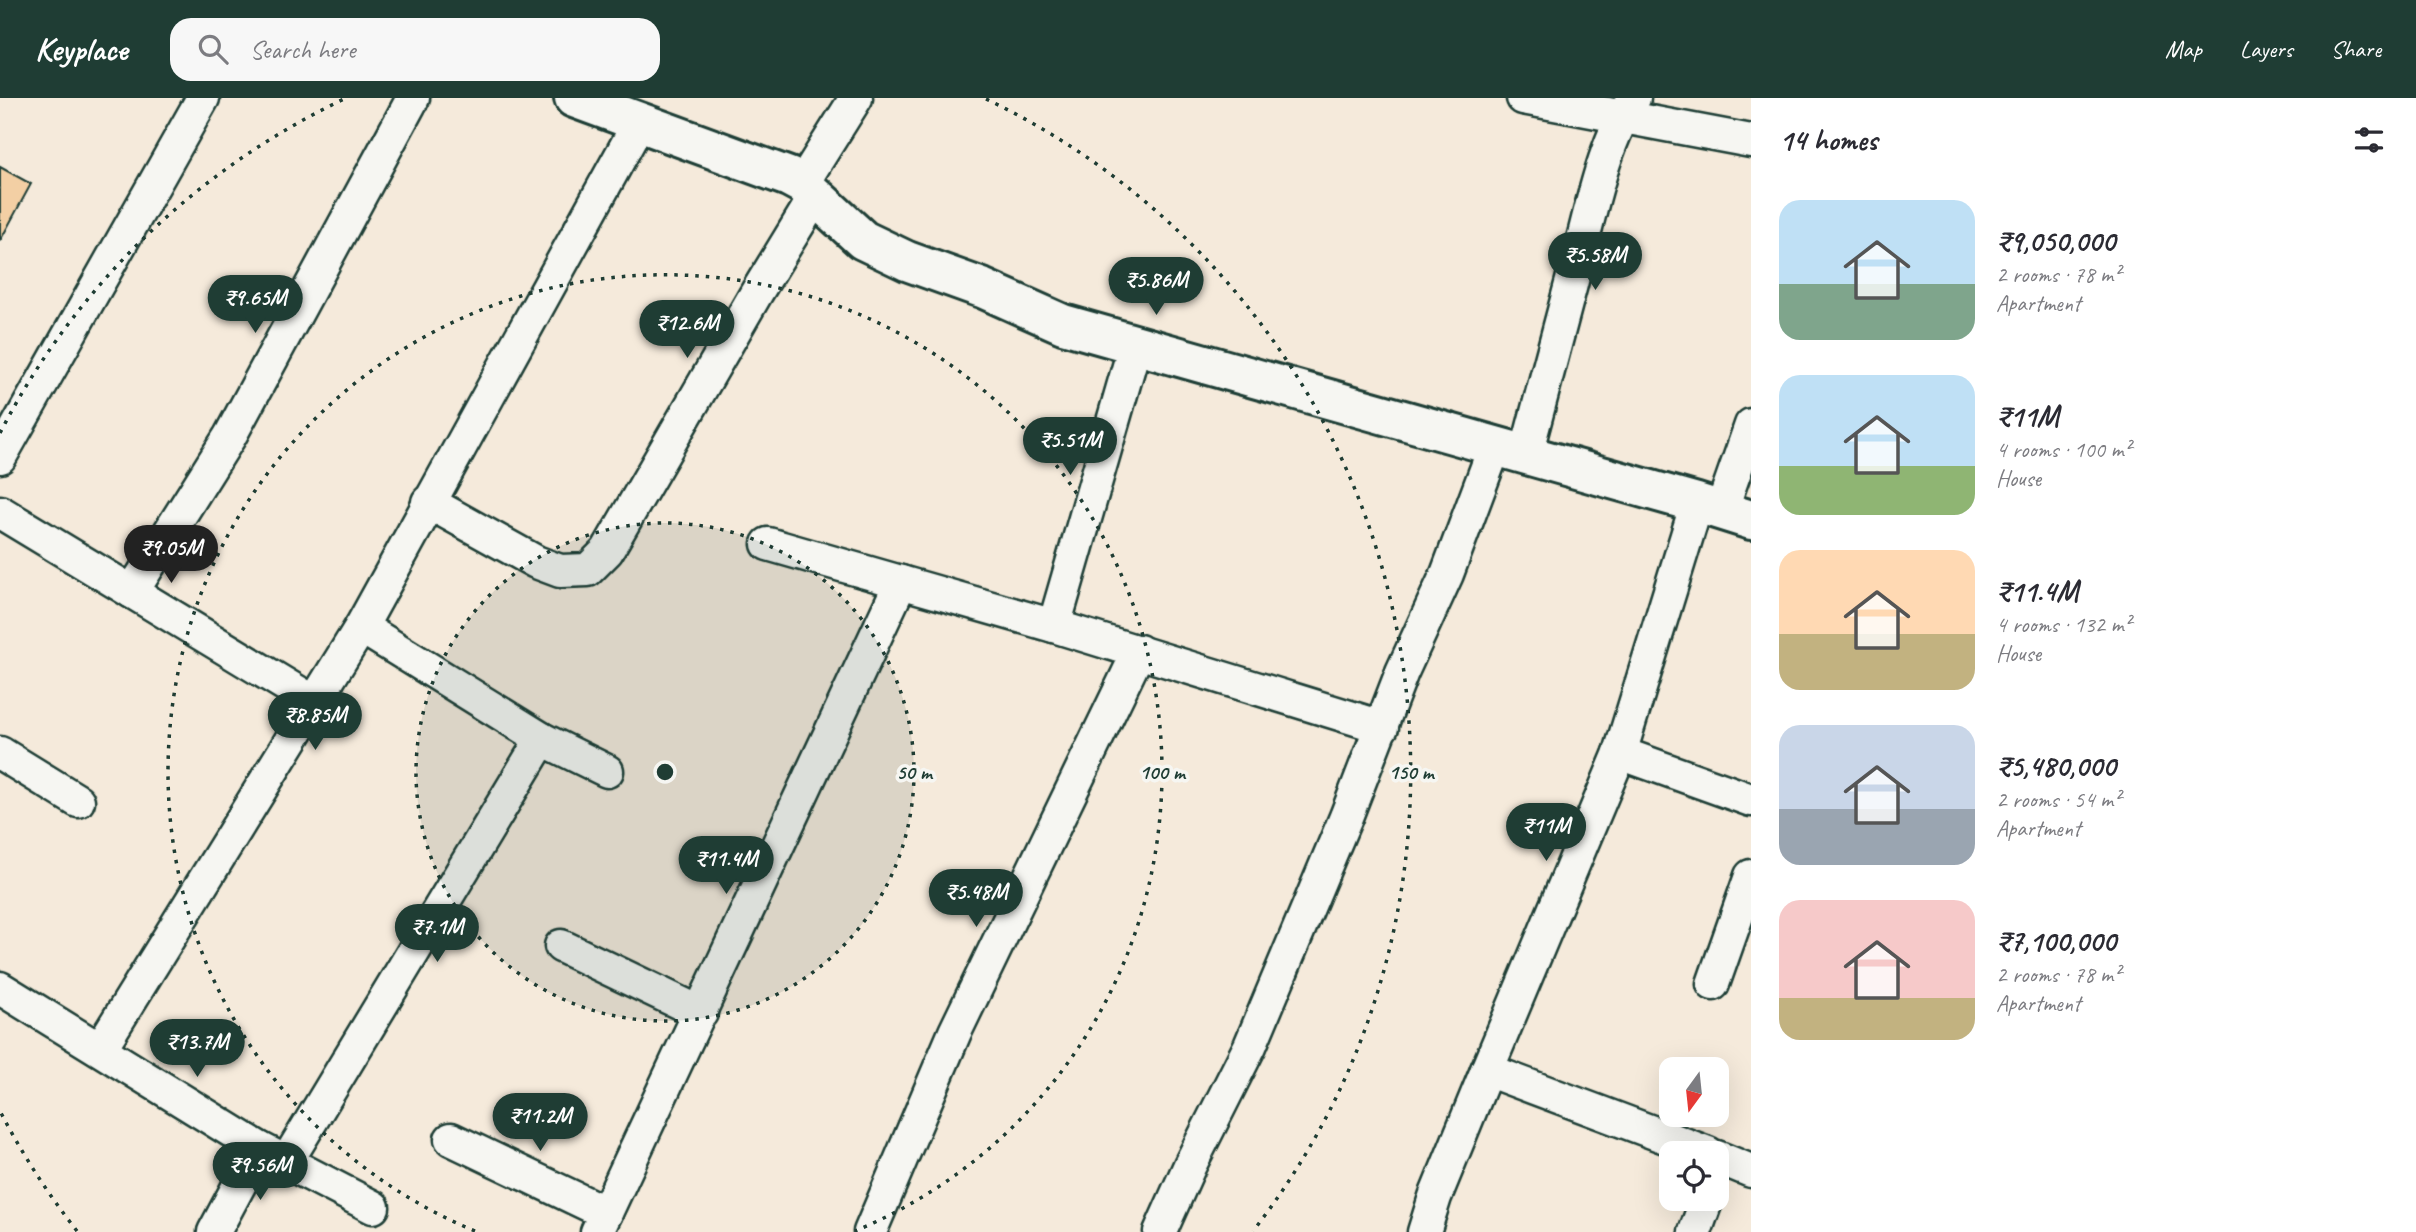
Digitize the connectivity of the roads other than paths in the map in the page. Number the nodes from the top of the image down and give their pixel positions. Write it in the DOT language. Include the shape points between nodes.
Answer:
graph roads {
  1 [pos="203,98"];
  2 [pos="413,98"];
  3 [pos="574,98"];
  4 [pos="856,98"];
  5 [pos="1523,98"];
  6 [pos="1628,107"];
  7 [pos="640,121"];
  8 [pos="1751,141"];
  9 [pos="808,190"];
  10 [pos="1136,342"];
  11 [pos="1751,425"];
  12 [pos="1511,450"];
  13 [pos="0,457"];
  14 [pos="428,502"];
  15 [pos="1723,511"];
  16 [pos="0,512"];
  17 [pos="768,544"];
  18 [pos="901,582"];
  19 [pos="132,592"];
  20 [pos="1054,626"];
  21 [pos="360,627"];
  22 [pos="1139,651"];
  23 [pos="314,702"];
  24 [pos="1382,727"];
  25 [pos="542,739"];
  26 [pos="0,753"];
  27 [pos="1620,753"];
  28 [pos="607,771"];
  29 [pos="1751,800"];
  30 [pos="78,801"];
  31 [pos="1751,876"];
  32 [pos="561,946"];
  33 [pos="1713,984"];
  34 [pos="0,988"];
  35 [pos="701,1013"];
  36 [pos="100,1049"];
  37 [pos="1487,1070"];
  38 [pos="451,1139"];
  39 [pos="1668,1141"];
  40 [pos="273,1155"];
  41 [pos="1729,1164"];
  42 [pos="1751,1171"];
  43 [pos="373,1207"];
  44 [pos="1703,1211"];
  45 [pos="601,1223"];
  46 [pos="214,1232"];
  47 [pos="870,1232"];
  48 [pos="1160,1232"];
  49 [pos="1424,1232"];
  50 [pos="1695,1232"];
  1 -- 13 [label="street"];
  2 -- 19 [label="street" via="230,436"];
  3 -- 7 [label="street"];
  4 -- 9 [label="street"];
  5 -- 6 [label="street"];
  6 -- 8 [label="street"];
  6 -- 12 [label="street"];
  7 -- 9 [label="street" via="789,177"];
  7 -- 14 [label="street"];
  9 -- 10 [label="street" via="863,240 907,261 1063,324"];
  9 -- 14 [label="street" via="757,292 607,551 588,570 560,571 536,562"];
  10 -- 12 [label="street"];
  10 -- 20 [label="street"];
  11 -- 15 [label="street"];
  12 -- 15 [label="street"];
  12 -- 24 [label="street" via="1447,574"];
  14 -- 21 [label="street"];
  15 -- 27 [label="street"];
  16 -- 19 [label="street"];
  17 -- 18 [label="street"];
  18 -- 20 [label="street"];
  18 -- 35 [label="street"];
  19 -- 23 [label="street"];
  20 -- 22 [label="street"];
  21 -- 23 [label="street"];
  21 -- 25 [label="street"];
  22 -- 24 [label="street"];
  22 -- 47 [label="street" via="955,1032"];
  23 -- 36 [label="street"];
  24 -- 48 [label="street" via="1250,1046"];
  25 -- 28 [label="street"];
  25 -- 40 [label="street"];
  26 -- 30 [label="street"];
  27 -- 29 [label="street"];
  27 -- 37 [label="street"];
  31 -- 33 [label="street"];
  32 -- 35 [label="street"];
  34 -- 36 [label="street"];
  35 -- 45 [label="street"];
  36 -- 40 [label="street"];
  37 -- 39 [label="street"];
  37 -- 49 [label="street"];
  38 -- 45 [label="street"];
  40 -- 43 [label="street"];
  40 -- 46 [label="street"];
  41 -- 42 [label="street"];
  44 -- 50 [label="street"];
}
